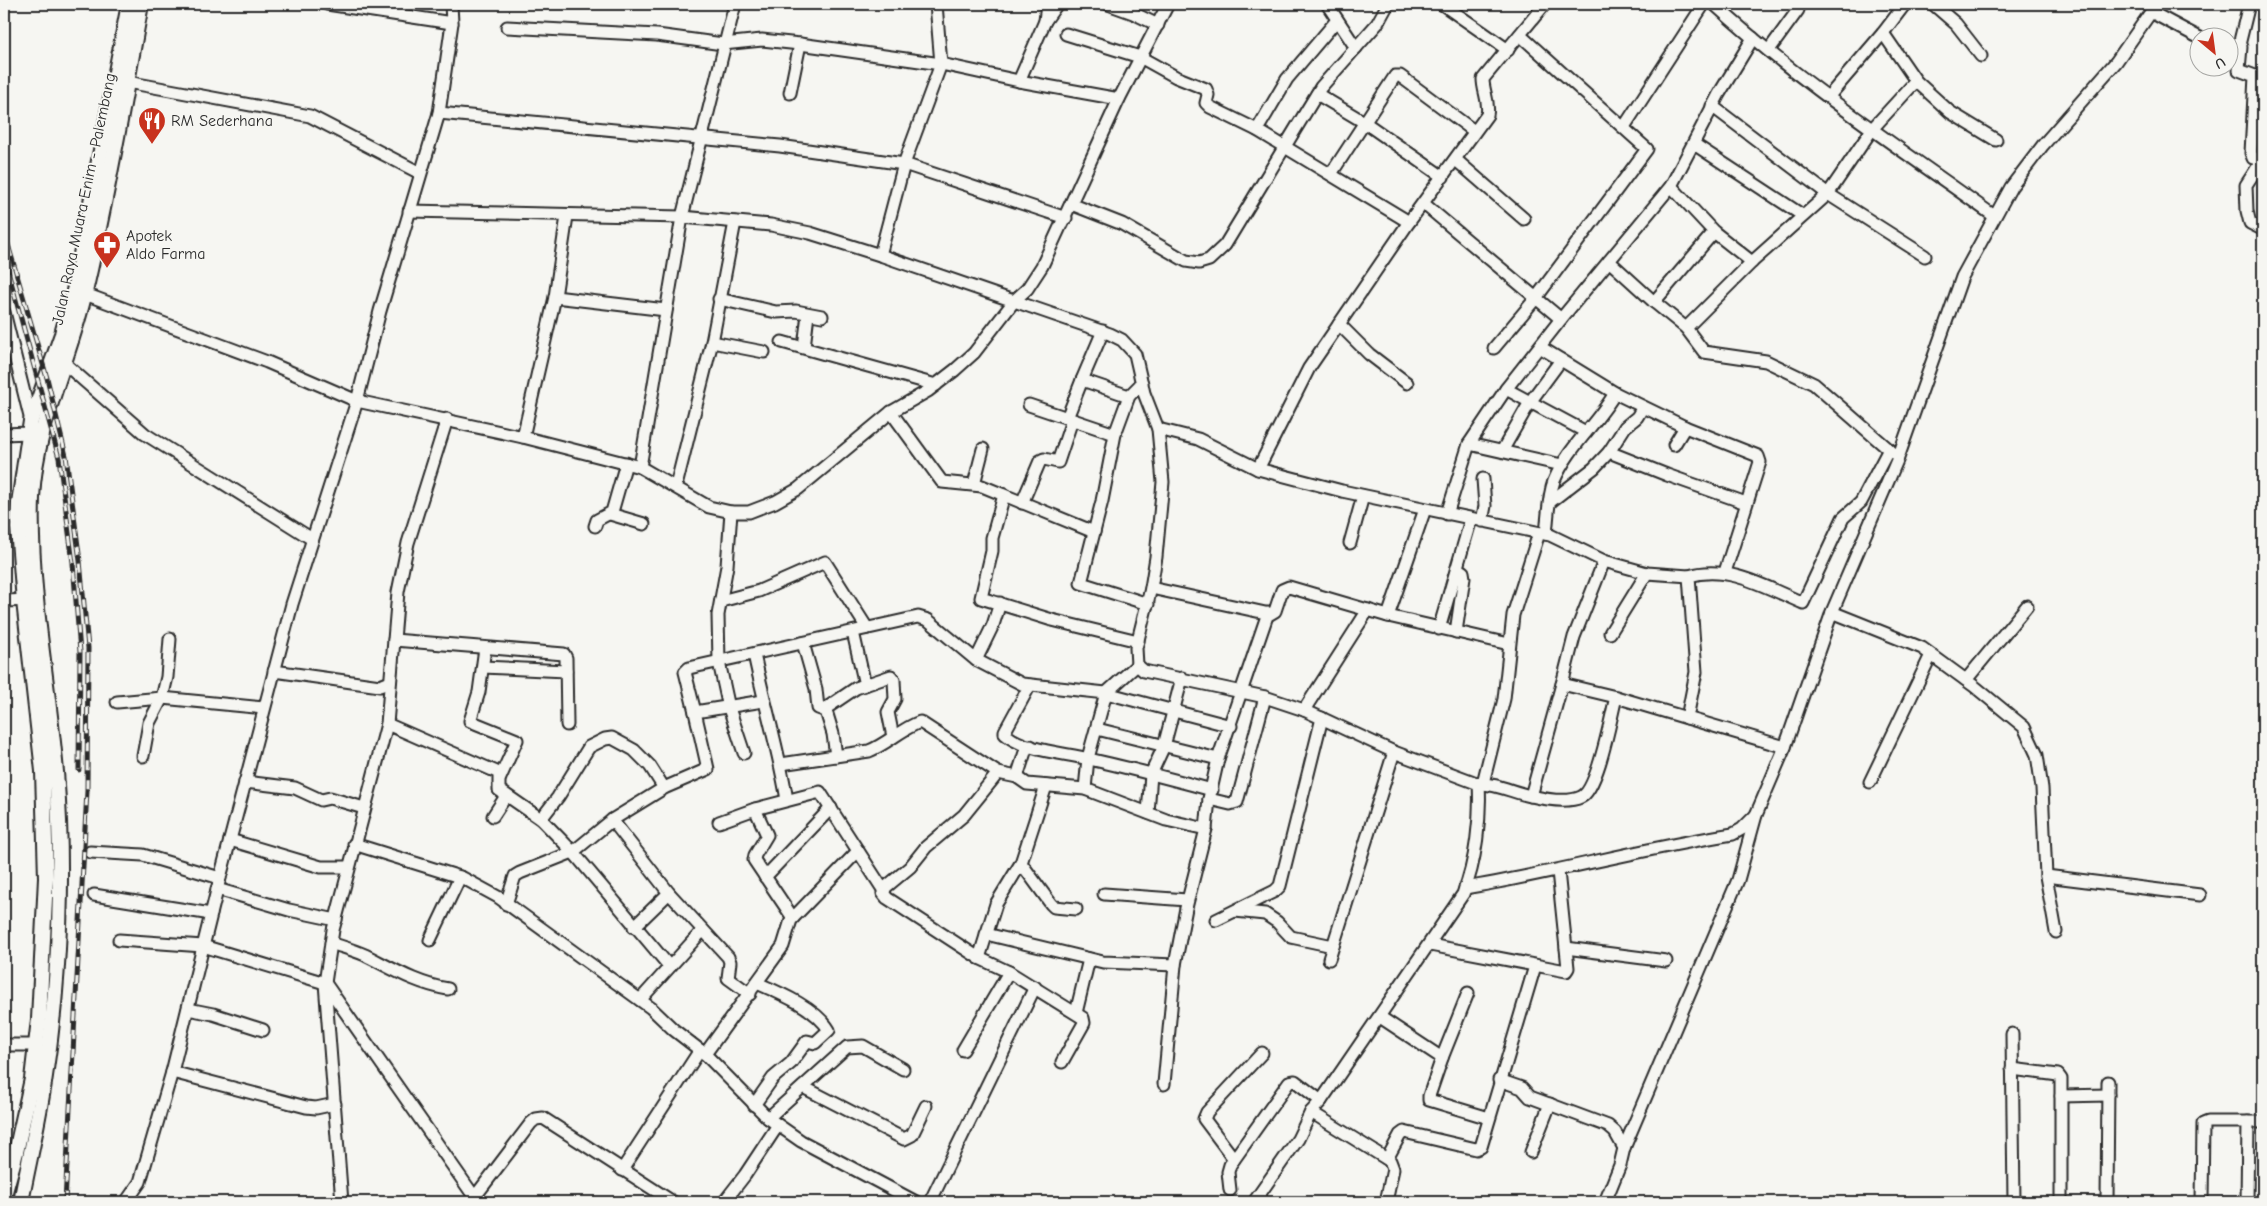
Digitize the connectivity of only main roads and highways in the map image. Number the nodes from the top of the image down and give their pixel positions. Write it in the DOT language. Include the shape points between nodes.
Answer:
graph roads {
  1 [pos="129,4"];
  2 [pos="141,4"];
  3 [pos="30,600"];
  4 [pos="45,848"];
  5 [pos="60,849"];
  6 [pos="43,932"];
  7 [pos="58,932"];
  8 [pos="5,1180"];
  9 [pos="4,1195"];
  10 [pos="21,1202"];
  1 -- 3 [label="main road, Jalan Raya Muara Enim - Palembang" via="74,291 30,427 19,512"];
  2 -- 3 [label="main road, Jalan Raya Muara Enim - Palembang" via="85,294 46,418 34,478"];
  3 -- 4 [label="main road, Jalan Raya Muara Enim - Palembang" via="43,771"];
  3 -- 5 [label="main road, Jalan Raya Muara Enim - Palembang" via="56,771"];
  4 -- 5 [label="main road"];
  4 -- 6 [label="main road, Jalan Raya Muara Enim - Palembang"];
  5 -- 7 [label="main road, Jalan Raya Muara Enim - Palembang"];
  6 -- 7 [label="main road"];
  6 -- 8 [label="main road, Jalan Raya Muara Enim - Palembang" via="32,1078 16,1152"];
  7 -- 10 [label="main road, Jalan Raya Muara Enim - Palembang" via="45,1078"];
  8 -- 9 [label="main road, Jalan Raya Muara Enim - Palembang"];
}
